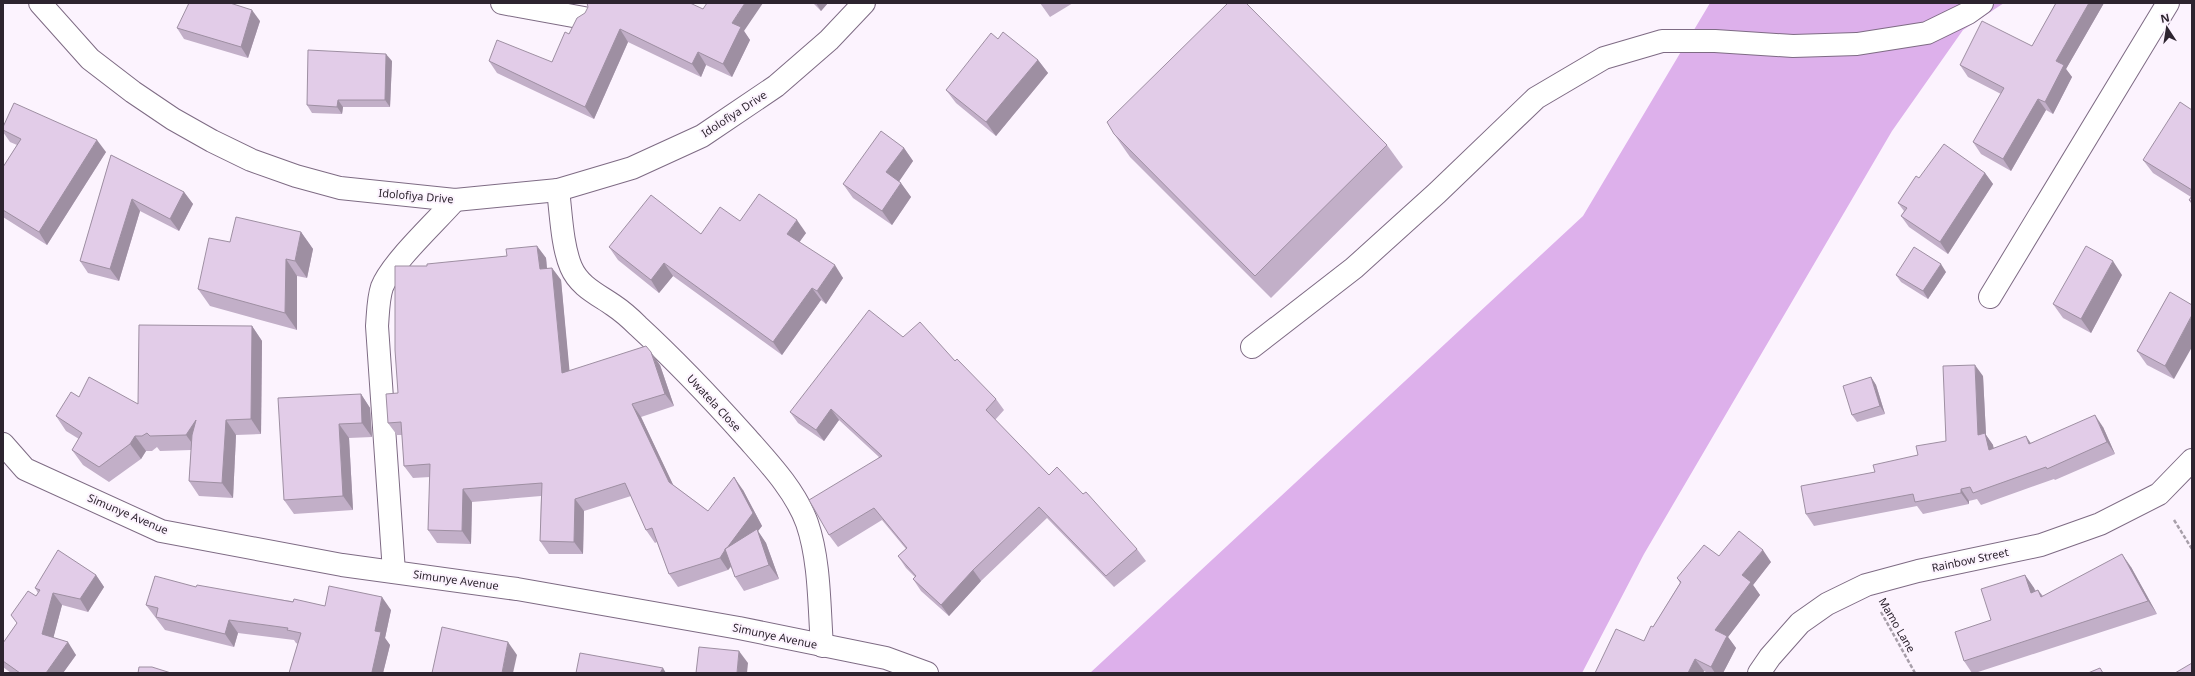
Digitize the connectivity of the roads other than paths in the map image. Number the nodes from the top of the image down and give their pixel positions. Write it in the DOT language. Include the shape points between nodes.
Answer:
graph roads {
  1 [pos="40,3"];
  2 [pos="502,3"];
  3 [pos="864,3"];
  4 [pos="1982,3"];
  5 [pos="2168,3"];
  6 [pos="584,18"];
  7 [pos="558,190"];
  8 [pos="455,200"];
  9 [pos="1990,297"];
  10 [pos="1252,347"];
  11 [pos="3,444"];
  12 [pos="2192,460"];
  13 [pos="394,572"];
  14 [pos="822,646"];
  15 [pos="927,673"];
  16 [pos="1759,673"];
  1 -- 8 [label="street, Idolofiya Drive" via="90,59 133,92 173,119 251,160 340,188"];
  2 -- 6 [label="street"];
  3 -- 7 [label="street, Idolofiya Drive" via="829,40 776,86 702,136 632,168"];
  4 -- 10 [label="street" via="1968,13 1927,33 1857,44 1793,46 1662,40 1604,58 1536,98 1354,268"];
  5 -- 9 [label="street"];
  7 -- 8 [label="street, Idolofiya Drive"];
  7 -- 14 [label="street, Uwatela Close" via="567,250 571,267 579,281 594,294 614,305 638,326 714,401 789,490 806,522 814,557"];
  8 -- 13 [label="street" via="389,272 382,288 377,326"];
  11 -- 13 [label="street, Simunye Avenue" via="25,469 162,531 342,565"];
  12 -- 16 [label="street, Rainbow Street" via="2159,494 2100,524 2041,545 1918,571 1866,586 1827,604 1800,623 1770,656"];
  13 -- 14 [label="street, Simunye Avenue" via="525,590 739,628"];
  14 -- 15 [label="street, Simunye Avenue" via="886,658"];
}
